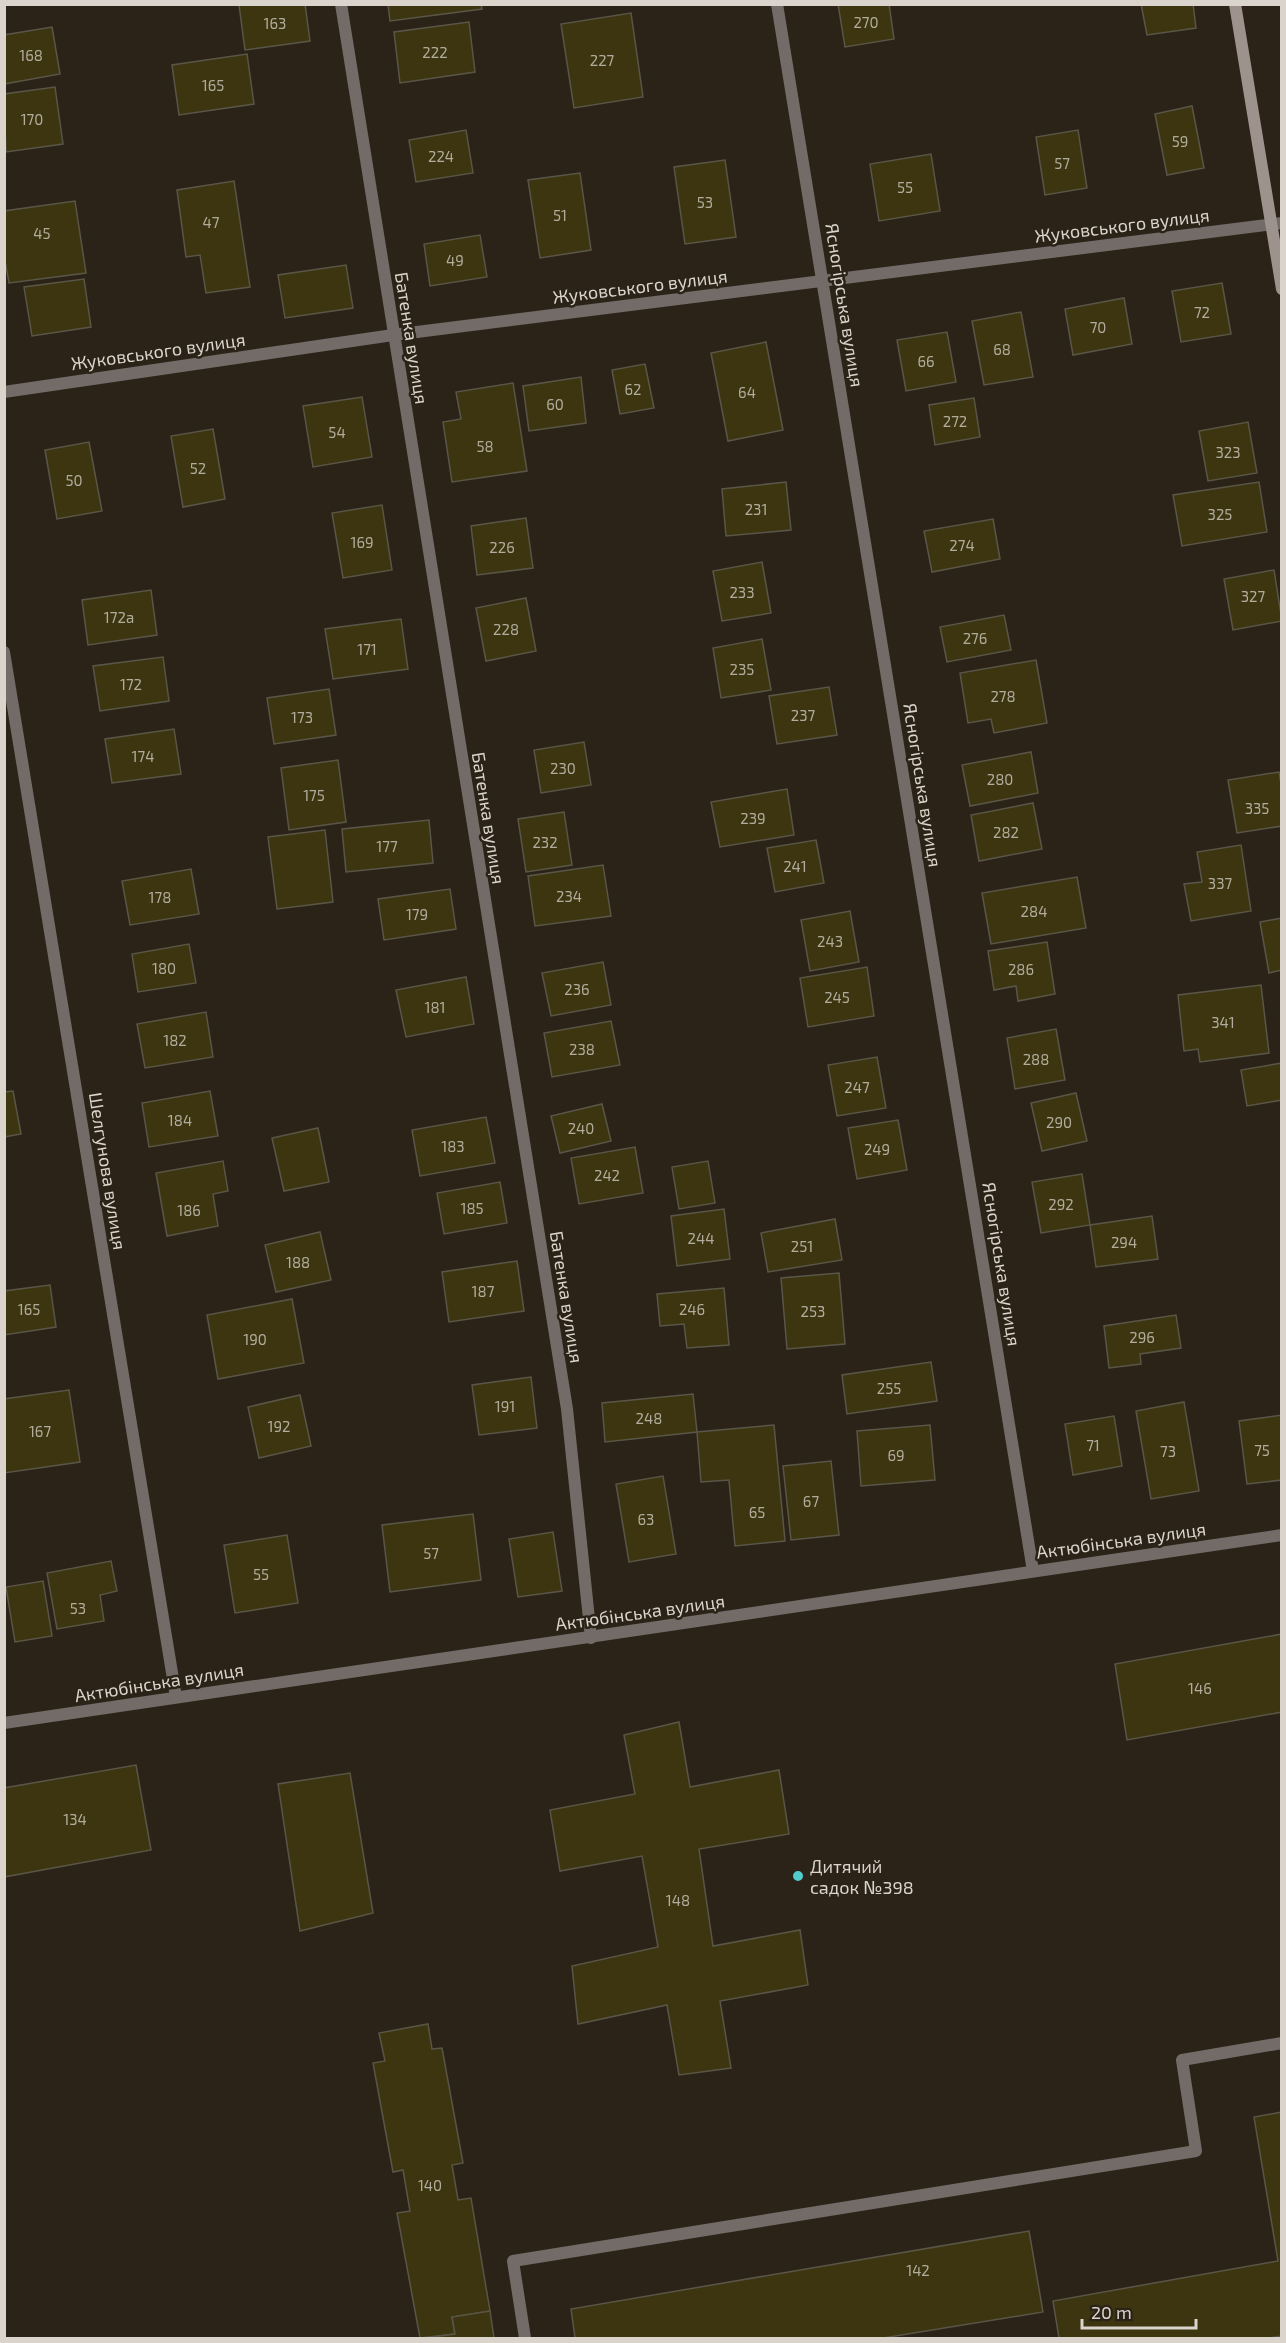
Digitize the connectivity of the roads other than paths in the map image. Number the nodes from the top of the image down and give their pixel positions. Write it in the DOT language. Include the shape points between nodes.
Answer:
graph roads {
  1 [pos="341,4"];
  2 [pos="777,4"];
  3 [pos="1235,4"];
  4 [pos="1276,224"];
  5 [pos="823,281"];
  6 [pos="1281,289"];
  7 [pos="393,335"];
  8 [pos="4,392"];
  9 [pos="4,652"];
  10 [pos="1281,1535"];
  11 [pos="1033,1571"];
  12 [pos="591,1638"];
  13 [pos="176,1697"];
  14 [pos="4,1723"];
  15 [pos="1281,2043"];
  16 [pos="525,2338"];
  1 -- 7 [label="street, Батенка вулиця"];
  2 -- 5 [label="street, Ясногірська вулиця"];
  3 -- 4 [label="street"];
  4 -- 5 [label="street, Жуковського вулиця"];
  4 -- 6 [label="street"];
  5 -- 7 [label="street, Жуковського вулиця"];
  5 -- 11 [label="street, Ясногірська вулиця"];
  7 -- 8 [label="street, Жуковського вулиця"];
  7 -- 12 [label="street, Батенка вулиця" via="565,1397"];
  9 -- 13 [label="street, Шелгунова вулиця"];
  10 -- 11 [label="street, Актюбінська вулиця"];
  11 -- 12 [label="street, Актюбінська вулиця"];
  12 -- 13 [label="street, Актюбінська вулиця"];
  13 -- 14 [label="street, Актюбінська вулиця"];
  15 -- 16 [label="street" via="1182,2060 1196,2151 513,2261"];
}
